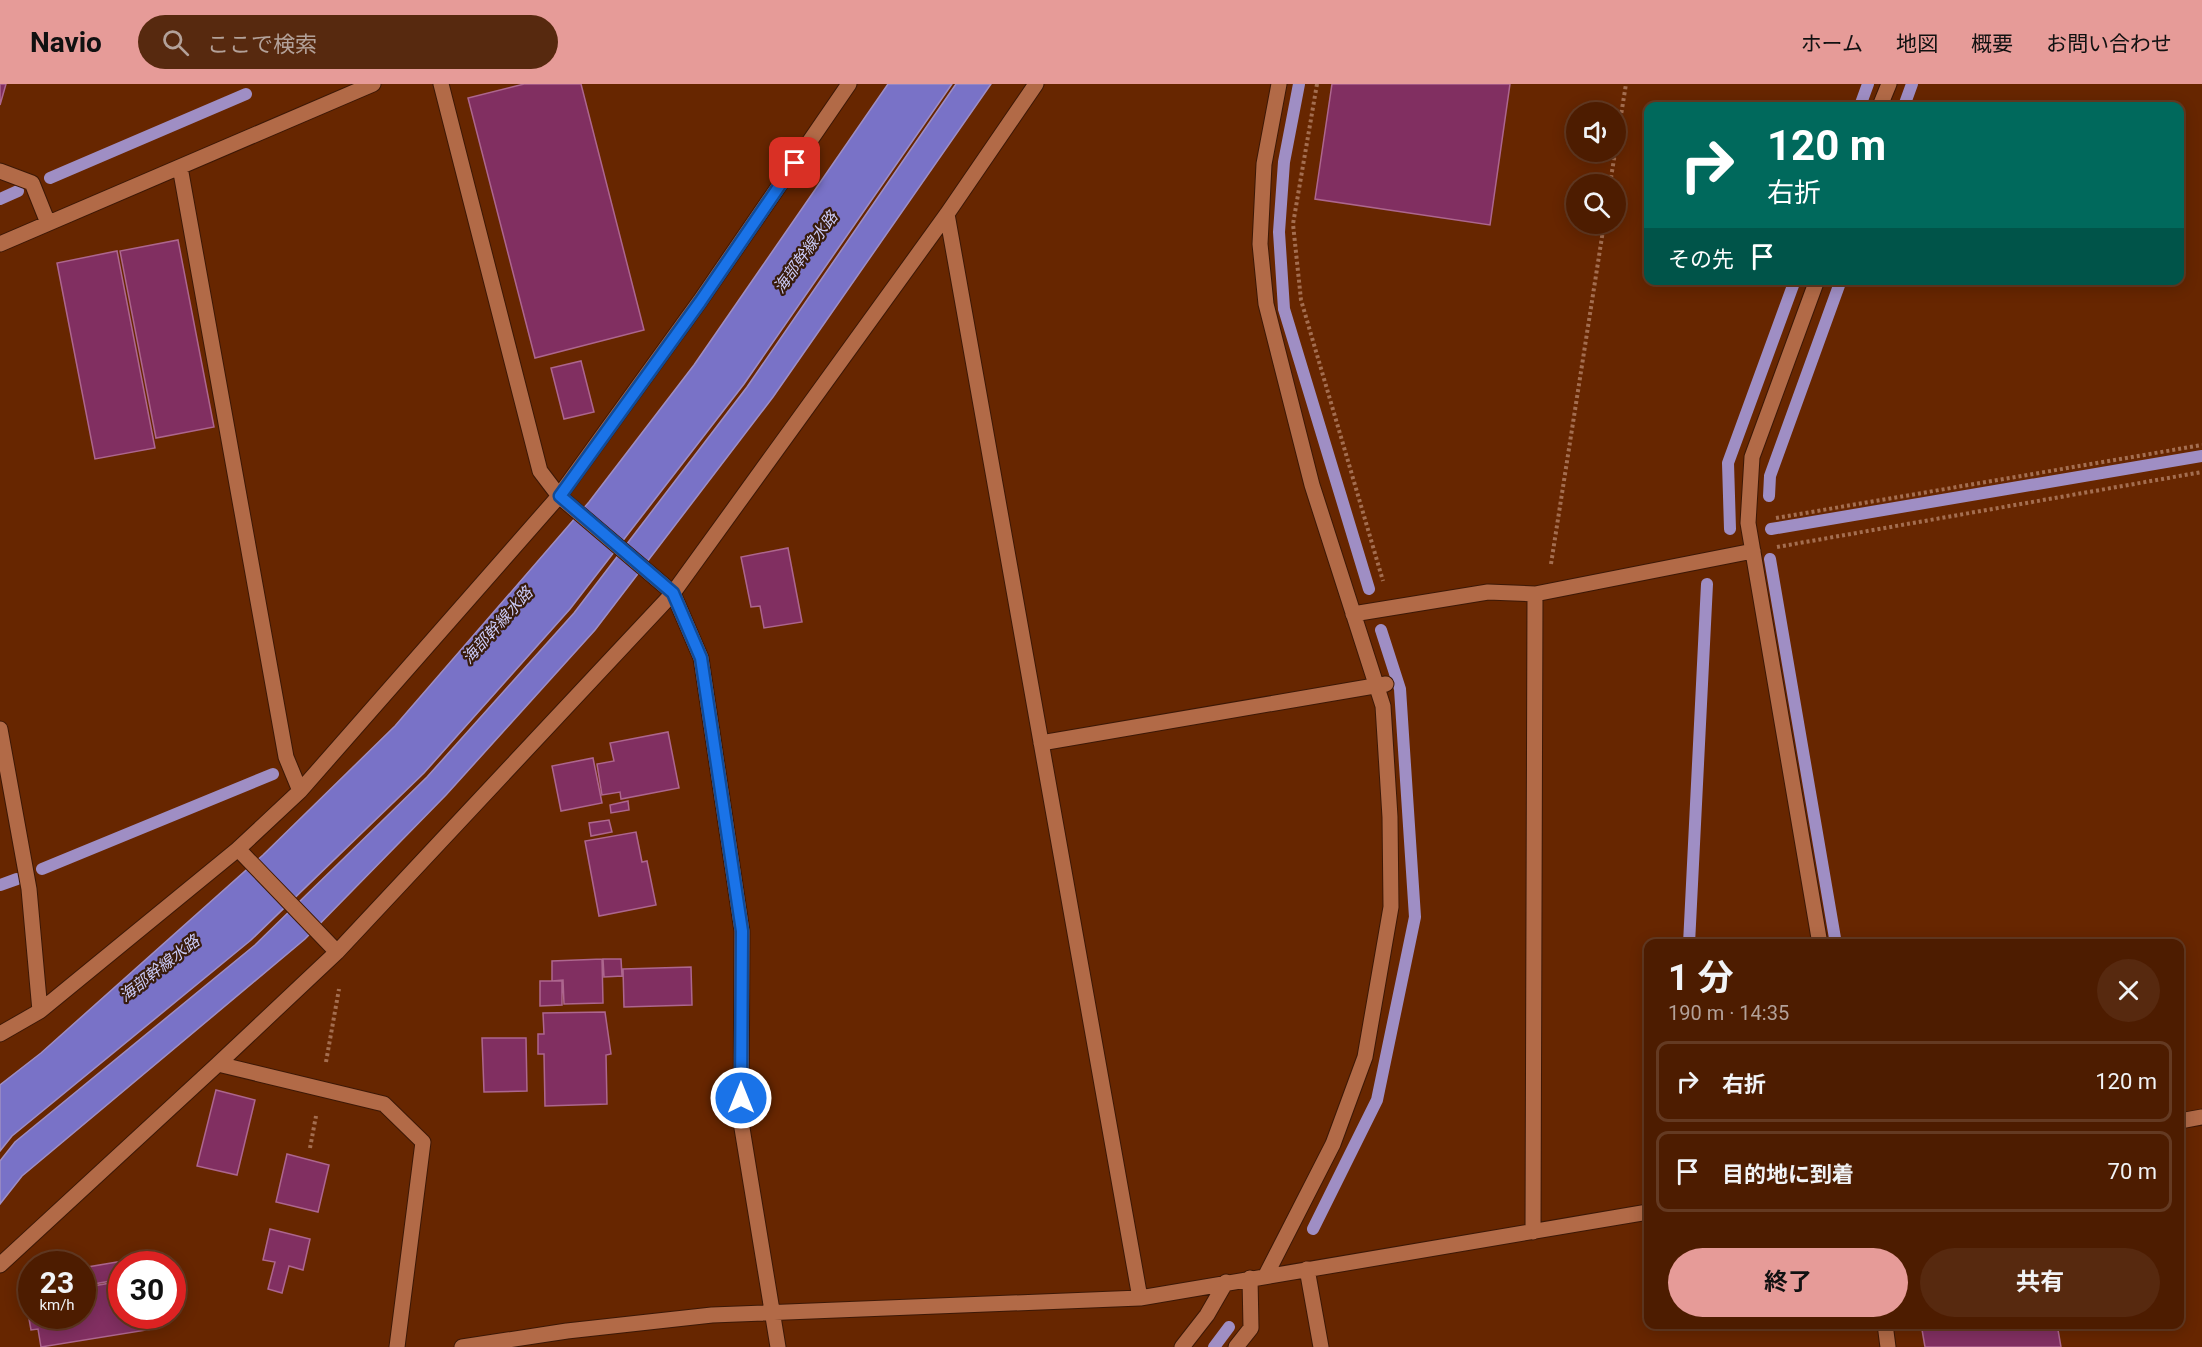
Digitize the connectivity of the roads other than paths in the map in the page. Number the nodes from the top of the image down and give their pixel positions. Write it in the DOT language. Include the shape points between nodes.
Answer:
graph roads {
  1 [pos="373,84"];
  2 [pos="441,84"];
  3 [pos="849,84"];
  4 [pos="1036,84"];
  5 [pos="1279,84"];
  6 [pos="1889,84"];
  7 [pos="1882,102"];
  8 [pos="180,167"];
  9 [pos="0,171"];
  10 [pos="947,214"];
  11 [pos="48,224"];
  12 [pos="0,244"];
  13 [pos="1815,285"];
  14 [pos="560,496"];
  15 [pos="1753,551"];
  16 [pos="1541,592"];
  17 [pos="673,593"];
  18 [pos="1353,614"];
  19 [pos="1381,684"];
  20 [pos="0,729"];
  21 [pos="1041,743"];
  22 [pos="300,791"];
  23 [pos="237,849"];
  24 [pos="1819,939"];
  25 [pos="333,949"];
  26 [pos="40,1011"];
  27 [pos="0,1034"];
  28 [pos="218,1064"];
  29 [pos="2202,1117"];
  30 [pos="2184,1120"];
  31 [pos="1644,1213"];
  32 [pos="1533,1232"];
  33 [pos="0,1265"];
  34 [pos="1307,1269"];
  35 [pos="1266,1275"];
  36 [pos="1250,1278"];
  37 [pos="1226,1282"];
  38 [pos="1140,1298"];
  39 [pos="772,1313"];
  40 [pos="1886,1329"];
  41 [pos="398,1347"];
  42 [pos="462,1347"];
  43 [pos="778,1347"];
  44 [pos="1182,1347"];
  45 [pos="1236,1347"];
  46 [pos="1321,1347"];
  47 [pos="1888,1347"];
  1 -- 8 [label="street"];
  2 -- 14 [label="street" via="540,471"];
  3 -- 14 [label="street" via="700,302"];
  4 -- 10 [label="street"];
  5 -- 18 [label="street" via="1264,164 1260,244 1266,304 1312,485"];
  6 -- 7 [label="street"];
  8 -- 11 [label="street"];
  8 -- 22 [label="street" via="286,757"];
  9 -- 11 [label="street" via="32,183"];
  10 -- 17 [label="street"];
  10 -- 21 [label="street"];
  11 -- 12 [label="street"];
  13 -- 15 [label="street" via="1752,457 1748,523"];
  14 -- 17 [label="street"];
  14 -- 22 [label="street"];
  15 -- 16 [label="street"];
  15 -- 24 [label="street"];
  16 -- 18 [label="street" via="1488,592"];
  16 -- 32 [label="street"];
  17 -- 25 [label="street"];
  17 -- 39 [label="street" via="701,658 742,931 741,1122"];
  18 -- 19 [label="street"];
  19 -- 21 [label="street"];
  19 -- 35 [label="street" via="1390,817 1391,907 1365,1058 1333,1144"];
  20 -- 26 [label="street" via="29,889"];
  21 -- 38 [label="street"];
  22 -- 23 [label="street"];
  23 -- 25 [label="street"];
  23 -- 26 [label="street"];
  25 -- 28 [label="street"];
  26 -- 27 [label="street"];
  28 -- 33 [label="street"];
  28 -- 41 [label="street" via="384,1104 423,1142"];
  29 -- 30 [label="street"];
  31 -- 32 [label="street"];
  32 -- 34 [label="street"];
  34 -- 35 [label="street"];
  34 -- 46 [label="street"];
  35 -- 36 [label="street"];
  36 -- 37 [label="street"];
  36 -- 45 [label="street" via="1251,1328"];
  37 -- 38 [label="street"];
  37 -- 44 [label="street"];
  38 -- 39 [label="street"];
  39 -- 42 [label="street" via="656,1322"];
  39 -- 43 [label="street"];
  40 -- 47 [label="street"];
}
